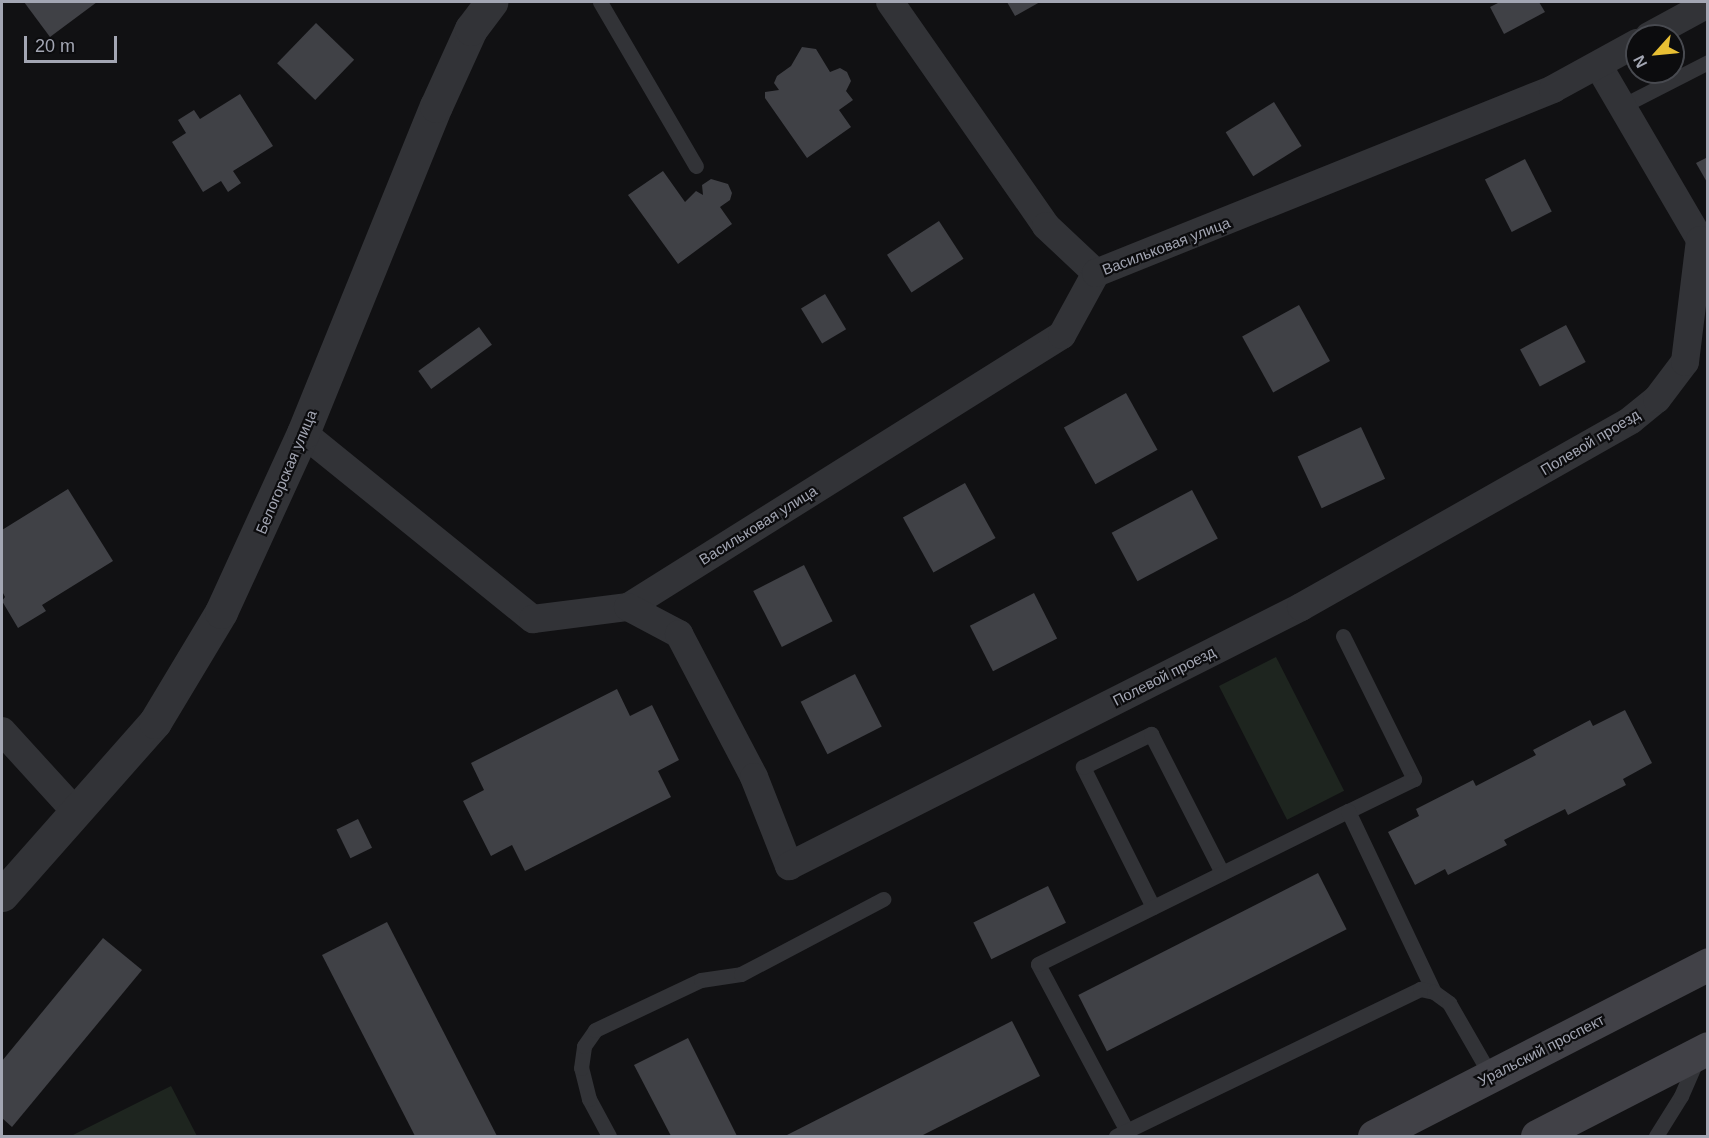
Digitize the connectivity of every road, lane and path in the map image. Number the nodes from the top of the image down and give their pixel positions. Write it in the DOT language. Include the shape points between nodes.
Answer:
graph roads {
  1 [pos="491,2"];
  2 [pos="600,2"];
  3 [pos="890,2"];
  4 [pos="1707,4"];
  5 [pos="1671,24"];
  6 [pos="1625,49"];
  7 [pos="1707,62"];
  8 [pos="1598,64"];
  9 [pos="1622,106"];
  10 [pos="696,166"];
  11 [pos="1704,246"];
  12 [pos="1096,273"];
  13 [pos="303,433"];
  14 [pos="628,607"];
  15 [pos="1343,636"];
  16 [pos="2,731"];
  17 [pos="75,811"];
  18 [pos="1348,811"];
  19 [pos="1222,873"];
  20 [pos="2,895"];
  21 [pos="883,899"];
  22 [pos="1153,907"];
  23 [pos="1707,964"];
  24 [pos="1434,992"];
  25 [pos="1704,1050"];
  26 [pos="1491,1076"];
  27 [pos="1122,1134"];
  28 [pos="609,1137"];
  29 [pos="1374,1137"];
  30 [pos="1537,1137"];
  31 [pos="1656,1137"];
  1 -- 13 [label="street, Белогорская улица" via="471,29 436,106"];
  2 -- 10 [label="lane"];
  3 -- 12 [label="street" via="1046,226"];
  4 -- 5 [label="street"];
  6 -- 8 [label="street, Васильковая улица"];
  7 -- 9 [label="lane"];
  8 -- 9 [label="street"];
  8 -- 12 [label="street, Васильковая улица" via="1552,89 1329,182"];
  9 -- 11 [label="street"];
  11 -- 14 [label="street, Полевой проезд" via="1685,362 1657,399 1631,420 1301,607 789,866 754,777 679,634"];
  12 -- 14 [label="street, Васильковая улица" via="1062,335"];
  13 -- 14 [label="street" via="533,619"];
  13 -- 17 [label="street, Белогорская улица" via="222,612 155,722"];
  15 -- 18 [label="lane" via="1414,779"];
  16 -- 17 [label="street"];
  17 -- 20 [label="street, Белогорская улица"];
  18 -- 19 [label="lane"];
  18 -- 24 [label="lane"];
  19 -- 22 [label="lane"];
  19 -- 22 [label="lane" via="1151,734 1083,767"];
  21 -- 28 [label="lane" via="741,974 702,980 595,1030 584,1046 581,1068 589,1099"];
  22 -- 27 [label="lane" via="1038,964"];
  23 -- 26 [label="main road, Уральский проспект"];
  24 -- 26 [label="lane" via="1449,1003"];
  24 -- 27 [label="lane" via="1420,989 1398,998"];
  25 -- 30 [label="main road"];
  25 -- 31 [label="lane"];
  26 -- 29 [label="main road, Уральский проспект"];
}
